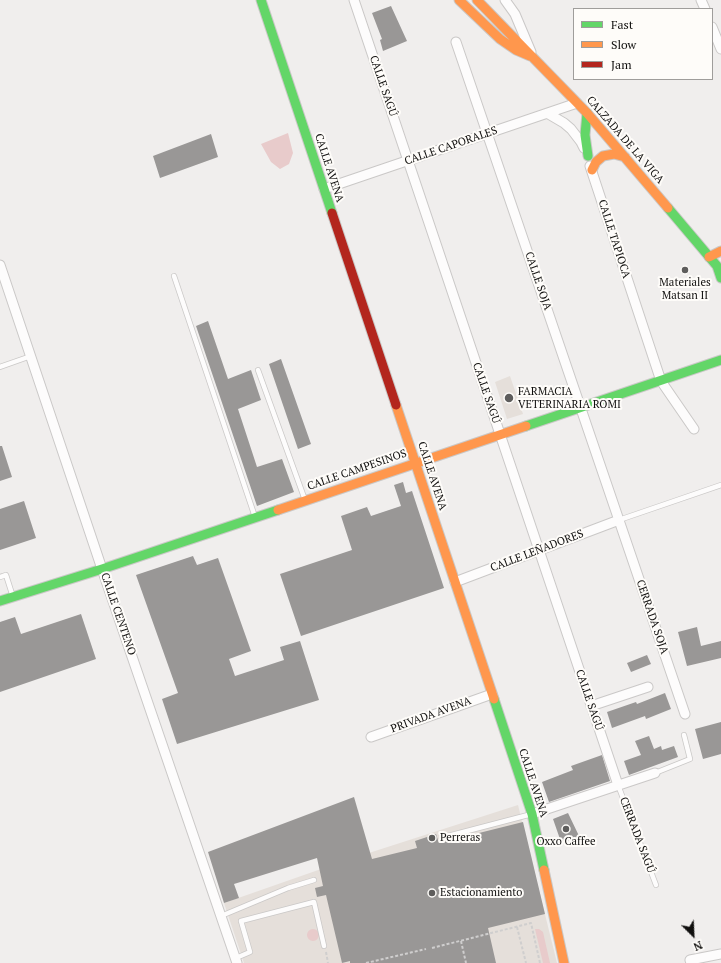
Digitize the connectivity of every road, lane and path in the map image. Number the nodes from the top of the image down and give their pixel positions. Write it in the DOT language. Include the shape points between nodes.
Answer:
graph roads {
  1 [pos="261,0"];
  2 [pos="354,0"];
  3 [pos="459,0"];
  4 [pos="476,0"];
  5 [pos="505,0"];
  6 [pos="713,29"];
  7 [pos="456,42"];
  8 [pos="721,49"];
  9 [pos="533,57"];
  10 [pos="577,103"];
  11 [pos="547,113"];
  12 [pos="587,113"];
  13 [pos="487,134"];
  14 [pos="588,156"];
  15 [pos="625,157"];
  16 [pos="408,161"];
  17 [pos="592,170"];
  18 [pos="324,189"];
  19 [pos="721,250"];
  20 [pos="709,257"];
  21 [pos="0,265"];
  22 [pos="719,267"];
  23 [pos="174,276"];
  24 [pos="721,278"];
  25 [pos="31,356"];
  26 [pos="721,360"];
  27 [pos="0,368"];
  28 [pos="258,370"];
  29 [pos="661,381"];
  30 [pos="580,407"];
  31 [pos="694,429"];
  32 [pos="500,434"];
  33 [pos="415,463"];
  34 [pos="721,485"];
  35 [pos="305,500"];
  36 [pos="255,517"];
  37 [pos="619,520"];
  38 [pos="539,550"];
  39 [pos="102,569"];
  40 [pos="0,577"];
  41 [pos="454,582"];
  42 [pos="13,597"];
  43 [pos="0,601"];
  44 [pos="648,687"];
  45 [pos="492,694"];
  46 [pos="591,706"];
  47 [pos="685,714"];
  48 [pos="684,735"];
  49 [pos="371,737"];
  50 [pos="655,773"];
  51 [pos="618,786"];
  52 [pos="532,814"];
  53 [pos="448,836"];
  54 [pos="314,880"];
  55 [pos="656,885"];
  56 [pos="221,916"];
  57 [pos="517,927"];
  58 [pos="461,941"];
  59 [pos="324,946"];
  60 [pos="432,948"];
  61 [pos="426,949"];
  62 [pos="721,954"];
  63 [pos="236,961"];
  64 [pos="690,961"];
  65 [pos="366,963"];
  66 [pos="466,963"];
  67 [pos="526,963"];
  68 [pos="540,963"];
  69 [pos="564,963"];
  1 -- 18 [label="street, CALLE AVENA"];
  2 -- 16 [label="street, CALLE SAGÚ"];
  3 -- 9 [label="street" via="504,42"];
  4 -- 9 [label="street, CALZADA DE LA VIGA"];
  5 -- 9 [label="street" via="515,14"];
  6 -- 8 [label="street"];
  7 -- 13 [label="street, CALLE SOJA"];
  9 -- 10 [label="street, CALZADA DE LA VIGA"];
  10 -- 11 [label="street, CALLE CAPORALES"];
  10 -- 12 [label="street, CALZADA DE LA VIGA"];
  11 -- 13 [label="street, CALLE CAPORALES"];
  11 -- 14 [label="street, CALLE TAPIOCA" via="571,129"];
  12 -- 14 [label="street" via="585,135"];
  12 -- 15 [label="street, CALZADA DE LA VIGA"];
  13 -- 16 [label="street, CALLE CAPORALES"];
  13 -- 30 [label="street, CALLE SOJA"];
  14 -- 17 [label="street, CALLE TAPIOCA"];
  15 -- 17 [label="street" via="614,154 603,156"];
  15 -- 20 [label="street, CALZADA DE LA VIGA"];
  16 -- 18 [label="street, CALLE CAPORALES"];
  16 -- 32 [label="street, CALLE SAGÚ"];
  17 -- 29 [label="street, CALLE TAPIOCA"];
  18 -- 33 [label="street, CALLE AVENA"];
  19 -- 20 [label="street"];
  20 -- 22 [label="street, CALZADA DE LA VIGA"];
  21 -- 25 [label="street, CALLE CENTENO"];
  22 -- 24 [label="street, CALZADA DE LA VIGA"];
  23 -- 36 [label="lane"];
  25 -- 27 [label="lane"];
  25 -- 39 [label="street, CALLE CENTENO"];
  26 -- 29 [label="street, CALLE CAMPESINOS"];
  28 -- 35 [label="lane"];
  29 -- 30 [label="street, CALLE CAMPESINOS"];
  29 -- 31 [label="street, CALLE TAPIOCA"];
  30 -- 32 [label="street, CALLE CAMPESINOS"];
  30 -- 37 [label="street, CALLE SOJA"];
  32 -- 33 [label="street, CALLE CAMPESINOS"];
  32 -- 38 [label="street, CALLE SAGÚ"];
  33 -- 35 [label="street, CALLE CAMPESINOS"];
  33 -- 41 [label="street, CALLE AVENA"];
  34 -- 37 [label="lane"];
  35 -- 36 [label="street, CALLE CAMPESINOS"];
  36 -- 39 [label="street, CALLE CAMPESINOS"];
  37 -- 38 [label="street, CALLE LEÑADORES"];
  37 -- 47 [label="street, CERRADA SOJA"];
  38 -- 41 [label="street, CALLE LEÑADORES"];
  38 -- 46 [label="street, CALLE SAGÚ"];
  39 -- 42 [label="street, CALLE CAMPESINOS"];
  39 -- 56 [label="street, CALLE CENTENO"];
  40 -- 42 [label="lane" via="6,575"];
  41 -- 45 [label="street, CALLE AVENA"];
  42 -- 43 [label="street, CALLE CAMPESINOS"];
  44 -- 46 [label="street"];
  45 -- 49 [label="street, PRIVADA AVENA"];
  45 -- 52 [label="street, CALLE AVENA"];
  46 -- 51 [label="street, CALLE SAGÚ"];
  48 -- 50 [label="lane" via="690,759"];
  50 -- 51 [label="street"];
  51 -- 52 [label="street"];
  51 -- 55 [label="lane, CERRADA SAGÚ"];
  52 -- 53 [label="lane"];
  52 -- 69 [label="street, CALLE AVENA"];
  54 -- 56 [label="lane"];
  56 -- 63 [label="street, CALLE CENTENO"];
  57 -- 58 [label="path"];
  57 -- 67 [label="path"];
  57 -- 68 [label="path" via="531,923"];
  58 -- 60 [label="path"];
  58 -- 66 [label="path"];
  59 -- 63 [label="lane" via="314,902 241,921 250,952"];
  61 -- 65 [label="path"];
  62 -- 64 [label="street"];
}
